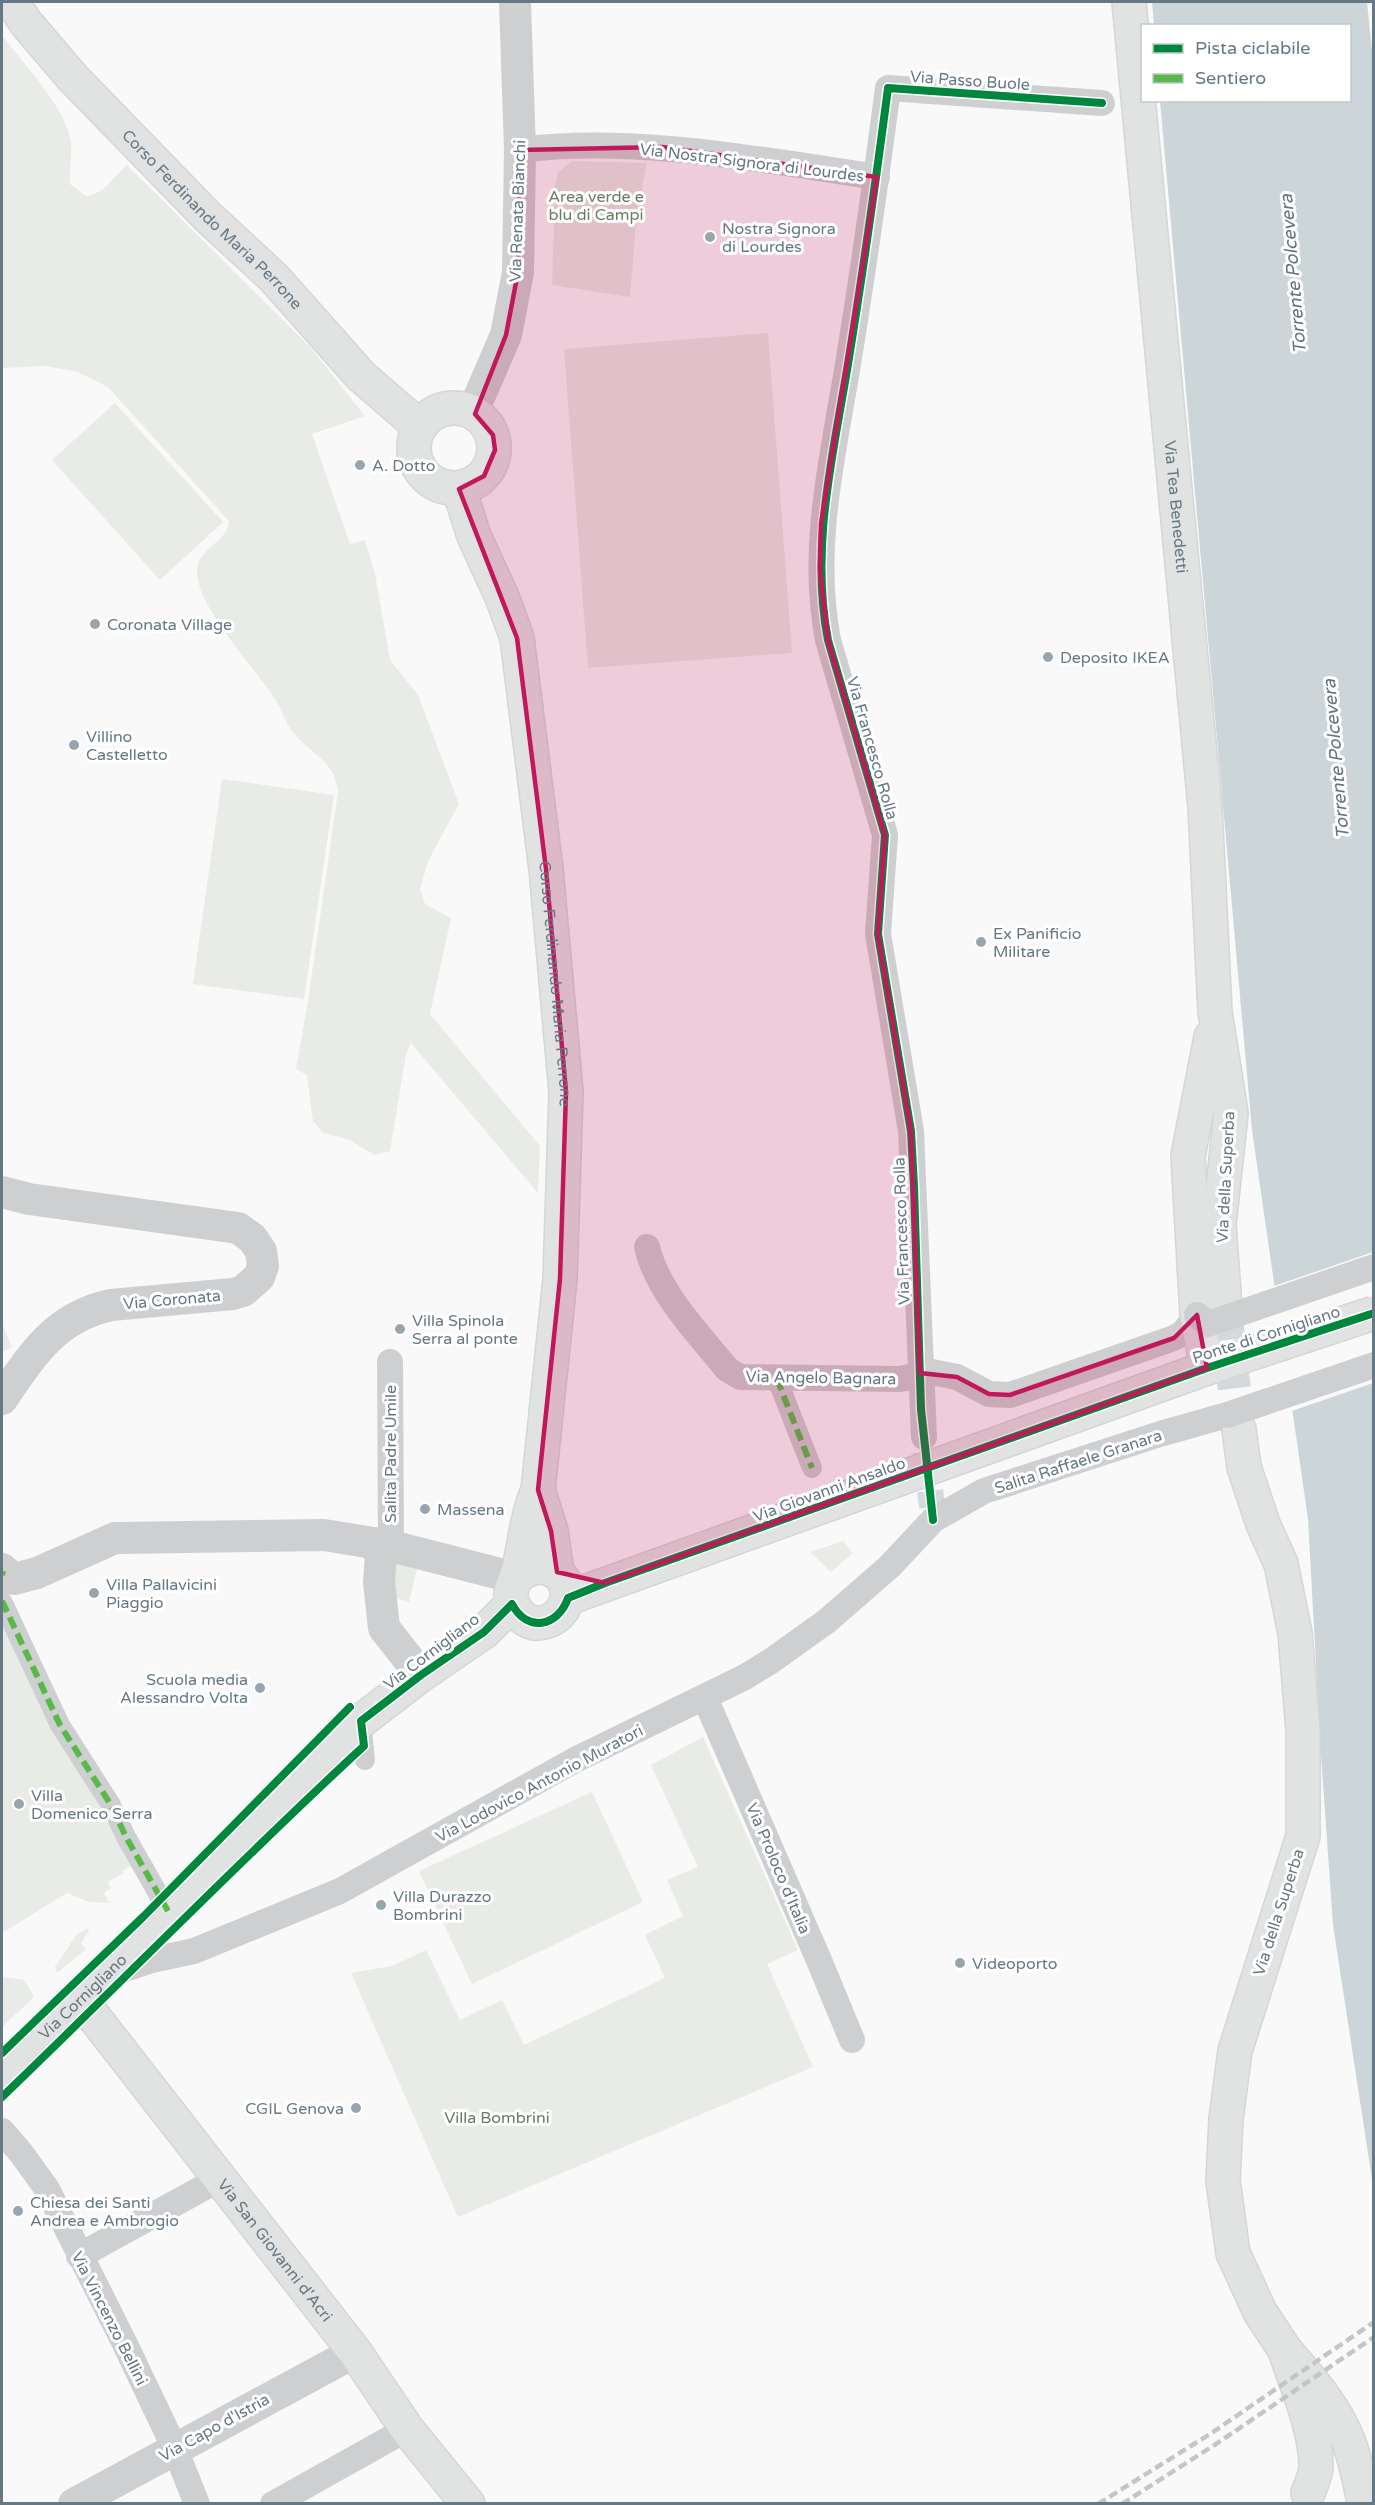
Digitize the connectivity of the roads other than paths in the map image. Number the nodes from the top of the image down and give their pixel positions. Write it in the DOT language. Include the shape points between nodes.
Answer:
graph roads {
  1 [pos="12,2"];
  2 [pos="515,2"];
  3 [pos="1126,10"];
  4 [pos="1102,103"];
  5 [pos="520,150"];
  6 [pos="877,177"];
  7 [pos="475,414"];
  8 [pos="420,426"];
  9 [pos="459,489"];
  10 [pos="2,1192"];
  11 [pos="647,1247"];
  12 [pos="1374,1267"];
  13 [pos="1211,1311"];
  14 [pos="1374,1313"];
  15 [pos="1155,1346"];
  16 [pos="390,1362"];
  17 [pos="1374,1365"];
  18 [pos="1207,1368"];
  19 [pos="920,1373"];
  20 [pos="777,1378"];
  21 [pos="1168,1382"];
  22 [pos="2,1399"];
  23 [pos="1233,1422"];
  24 [pos="924,1437"];
  25 [pos="812,1468"];
  26 [pos="539,1510"];
  27 [pos="933,1514"];
  28 [pos="382,1544"];
  29 [pos="2,1579"];
  30 [pos="562,1585"];
  31 [pos="517,1600"];
  32 [pos="421,1675"];
  33 [pos="705,1698"];
  34 [pos="361,1721"];
  35 [pos="365,1760"];
  36 [pos="168,1911"];
  37 [pos="104,1976"];
  38 [pos="80,1999"];
  39 [pos="852,2040"];
  40 [pos="4,2066"];
  41 [pos="2,2131"];
  42 [pos="221,2178"];
  43 [pos="79,2256"];
  44 [pos="1285,2350"];
  45 [pos="355,2352"];
  46 [pos="407,2429"];
  47 [pos="175,2449"];
  48 [pos="1304,2499"];
  49 [pos="1365,2503"];
  50 [pos="74,2504"];
  51 [pos="197,2504"];
  52 [pos="273,2504"];
  53 [pos="468,2504"];
  1 -- 8 [label="main road, Corso Ferdinando Maria Perrone" via="72,77 207,216 278,282 362,376"];
  2 -- 5 [label="street, Via Renata Bianchi"];
  3 -- 13 [label="main road, Via Tea Benedetti" via="1205,807 1215,1012 1188,1156"];
  4 -- 6 [label="street, Via Passo Buole" via="888,88"];
  5 -- 6 [label="street, Via Nostra Signora di Lourdes" via="662,147"];
  5 -- 7 [label="street, Via Renata Bianchi" via="518,272 506,335"];
  6 -- 19 [label="street, Via Francesco Rolla" via="822,524 820,570 828,640 885,835 878,934 910,1131"];
  7 -- 8 [label="main road" via="451,408 428,417"];
  7 -- 9 [label="main road" via="493,435 495,450 484,476"];
  8 -- 9 [label="main road" via="414,441 414,456 420,470 444,488"];
  9 -- 26 [label="main road, Corso Ferdinando Maria Perrone" via="474,536 517,638 546,869 566,1092 560,1279"];
  10 -- 22 [label="street, Via Coronata" via="37,1201 238,1228 261,1251 263,1266 252,1285 233,1294 111,1305 75,1318 57,1328 40,1346"];
  11 -- 20 [label="street, Via Angelo Bagnara" via="655,1272 727,1369 740,1377"];
  12 -- 13 [label="street, Ponte di Cornigliano, bridge" via="1208,1324"];
  13 -- 15 [label="street, Via Angelo Bagnara" via="1184,1333"];
  13 -- 18 [label="main road, Via Tea Benedetti"];
  14 -- 18 [label="main road, Ponte di Cornigliano, bridge"];
  15 -- 18 [label="street"];
  15 -- 19 [label="street, Via Angelo Bagnara" via="1010,1395 989,1394 957,1377"];
  16 -- 28 [label="street, Salita Padre Umile"];
  17 -- 23 [label="street, bridge"];
  18 -- 21 [label="main road, Ponte di Cornigliano"];
  19 -- 20 [label="street, Via Angelo Bagnara" via="900,1379"];
  19 -- 24 [label="street, Via Francesco Rolla"];
  20 -- 25 [label="street"];
  21 -- 30 [label="main road, Via Giovanni Ansaldo" via="606,1583"];
  23 -- 27 [label="street, Salita Raffaele Granara" via="1160,1434 984,1491"];
  23 -- 44 [label="main road, Via della Superba" via="1263,1524 1281,1564 1295,1633 1303,1731 1303,1836 1235,2051 1223,2181 1233,2253 1260,2312"];
  26 -- 30 [label="main road"];
  26 -- 31 [label="main road"];
  27 -- 33 [label="street, Via Lodovico Antonio Muratori" via="891,1566 826,1621 771,1661"];
  28 -- 29 [label="street" via="324,1535 115,1538 38,1574"];
  28 -- 31 [label="street"];
  28 -- 32 [label="street" via="384,1628"];
  29 -- 36 [label="street" via="60,1725 111,1805"];
  30 -- 31 [label="main road" via="547,1567 535,1566 525,1570"];
  30 -- 31 [label="main road, Via Cornigliano" via="564,1609 546,1623 534,1623"];
  31 -- 32 [label="main road, Via Cornigliano" via="484,1632"];
  32 -- 34 [label="main road, Via Cornigliano"];
  33 -- 37 [label="street, Via Lodovico Antonio Muratori" via="575,1760 340,1892 194,1951"];
  33 -- 39 [label="street, Via Proloco d'Italia"];
  34 -- 35 [label="street"];
  34 -- 36 [label="main road, Via Cornigliano"];
  36 -- 37 [label="main road, Via Cornigliano"];
  37 -- 38 [label="main road, Via Cornigliano"];
  38 -- 40 [label="main road, Via Cornigliano"];
  38 -- 42 [label="main road, Via San Giovanni d'Acri"];
  41 -- 43 [label="street, Via Vincenzo Bellini" via="46,2189"];
  42 -- 43 [label="street"];
  42 -- 45 [label="main road, Via San Giovanni d'Acri"];
  43 -- 47 [label="street, Via Vincenzo Bellini"];
  44 -- 48 [label="main road, Via della Superba" via="1314,2452 1316,2468"];
  44 -- 49 [label="main road, Via della Superba" via="1324,2395 1338,2418 1350,2444"];
  45 -- 46 [label="main road, Via San Giovanni d'Acri"];
  45 -- 47 [label="street, Via Capo d'Istria"];
  46 -- 52 [label="street"];
  46 -- 53 [label="main road, Via San Giovanni d'Acri"];
  47 -- 50 [label="street, Via Capo d'Istria"];
  47 -- 51 [label="street, Via Vincenzo Bellini"];
  48 -- 49 [label="main road" via="1327,2482 1338,2482 1358,2492"];
}
